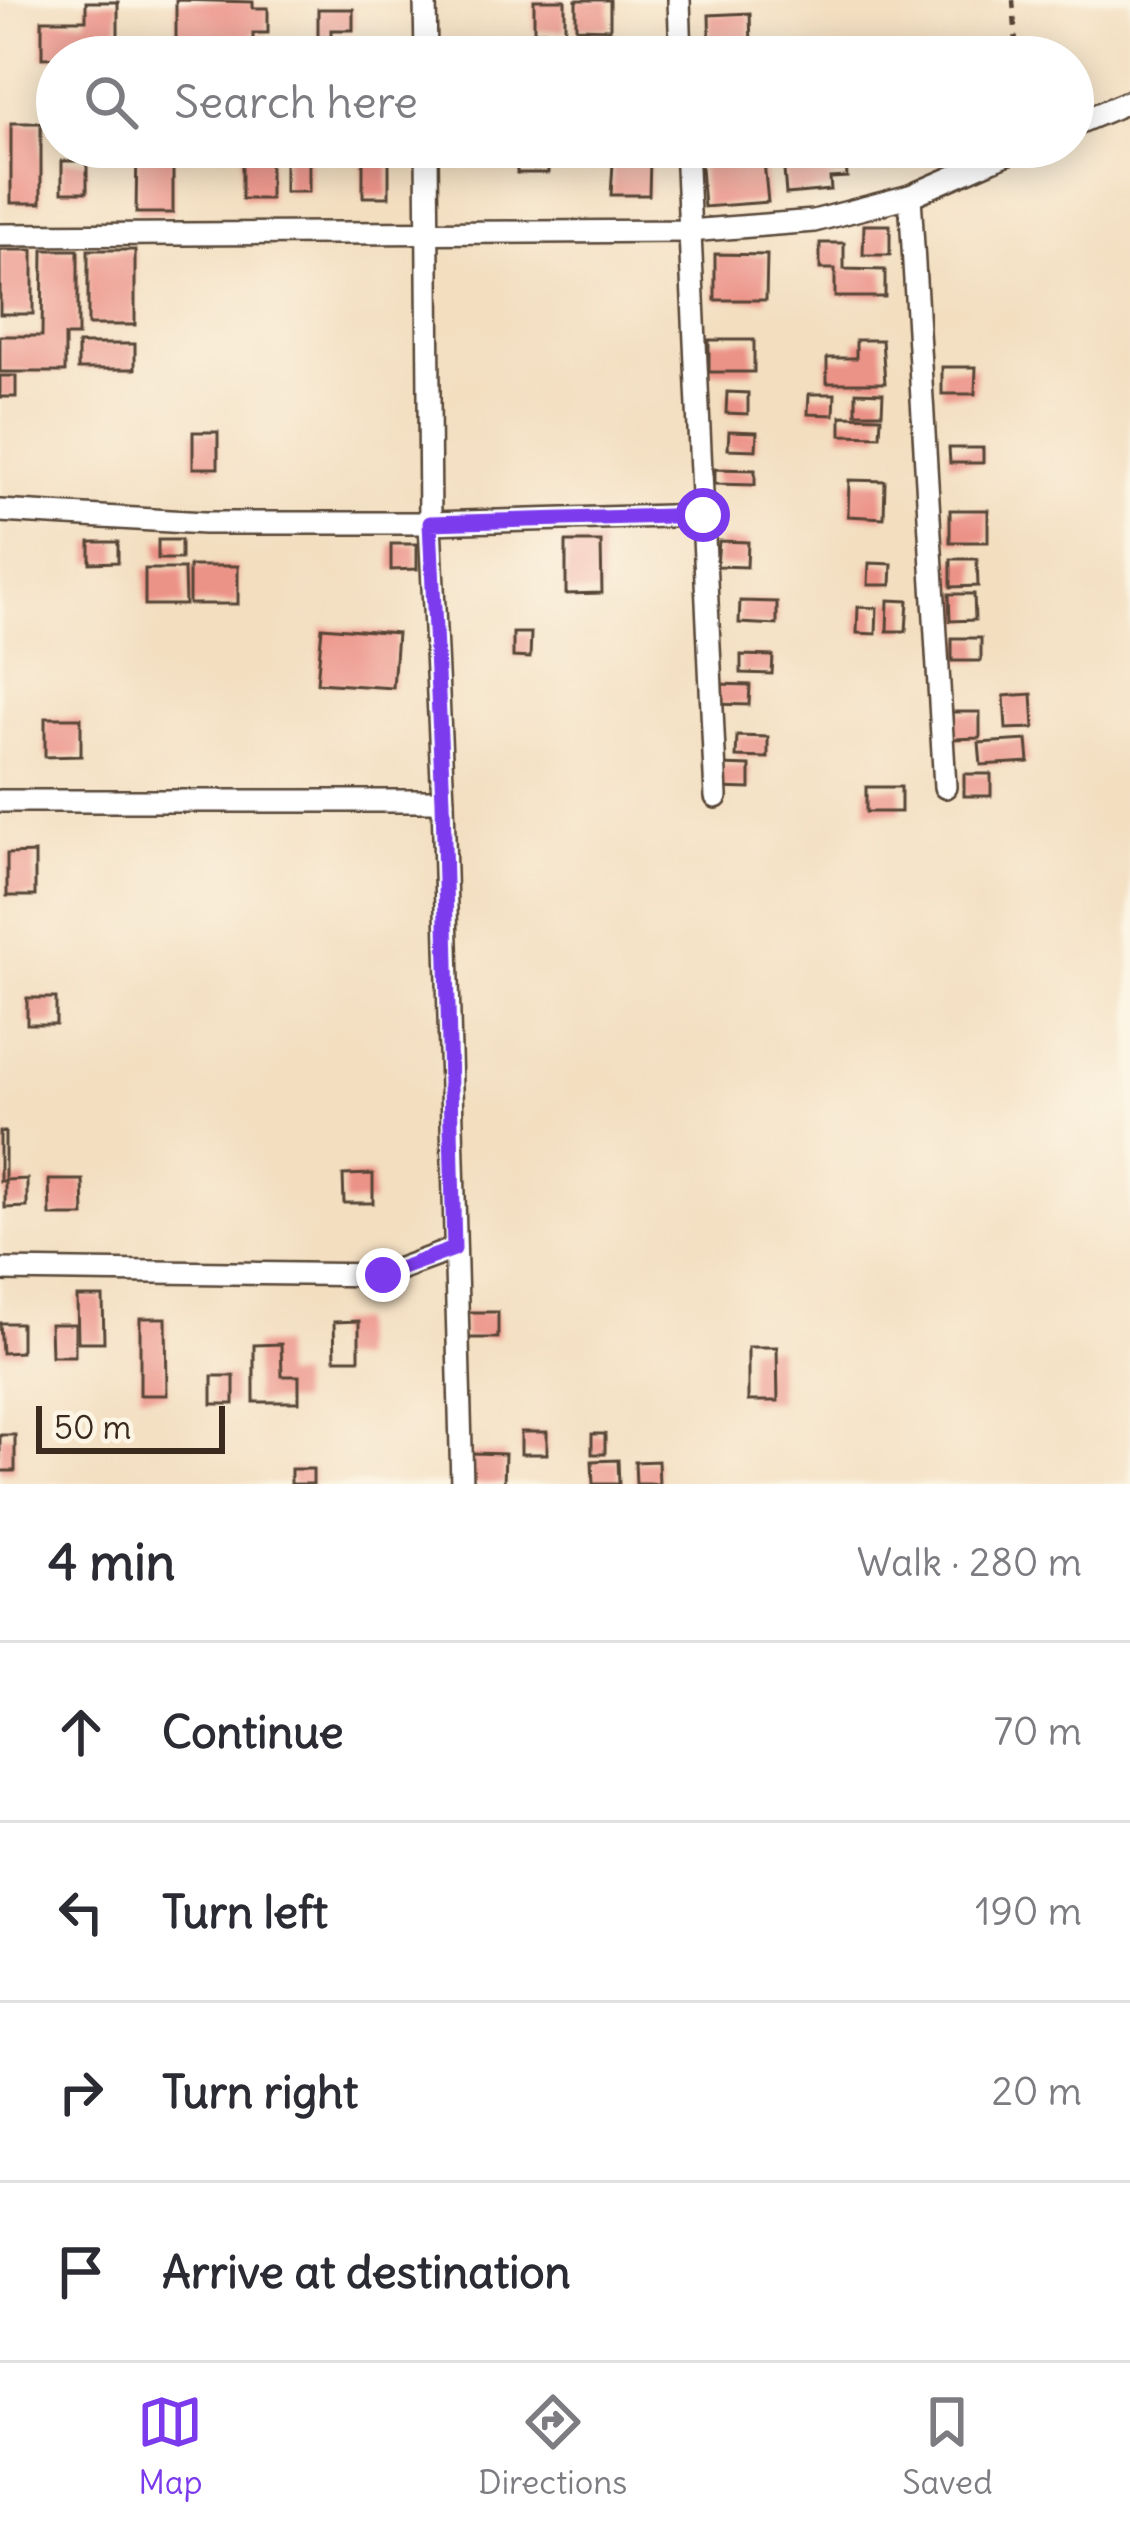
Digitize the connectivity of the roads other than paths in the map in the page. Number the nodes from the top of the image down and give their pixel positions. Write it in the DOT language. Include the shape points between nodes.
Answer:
graph roads {
  1 [pos="425,0"];
  2 [pos="679,0"];
  3 [pos="426,36"];
  4 [pos="680,36"];
  5 [pos="1130,101"];
  6 [pos="1094,116"];
  7 [pos="427,168"];
  8 [pos="687,168"];
  9 [pos="974,168"];
  10 [pos="910,196"];
  11 [pos="689,231"];
  12 [pos="428,232"];
  13 [pos="0,235"];
  14 [pos="0,511"];
  15 [pos="703,515"];
  16 [pos="430,523"];
  17 [pos="945,788"];
  18 [pos="716,797"];
  19 [pos="0,801"];
  20 [pos="443,801"];
  21 [pos="454,1249"];
  22 [pos="0,1270"];
  23 [pos="462,1484"];
  1 -- 3 [label="street"];
  2 -- 4 [label="street"];
  5 -- 6 [label="street"];
  7 -- 12 [label="street"];
  8 -- 11 [label="street"];
  9 -- 10 [label="street"];
  10 -- 11 [label="street" via="814,221"];
  10 -- 17 [label="street"];
  11 -- 12 [label="street"];
  11 -- 15 [label="street"];
  12 -- 13 [label="street"];
  12 -- 16 [label="street"];
  14 -- 16 [label="street" via="204,523"];
  15 -- 16 [label="street"];
  15 -- 18 [label="street"];
  16 -- 20 [label="street"];
  19 -- 20 [label="street"];
  20 -- 21 [label="street"];
  21 -- 22 [label="street" via="383,1275"];
  21 -- 23 [label="street"];
}
